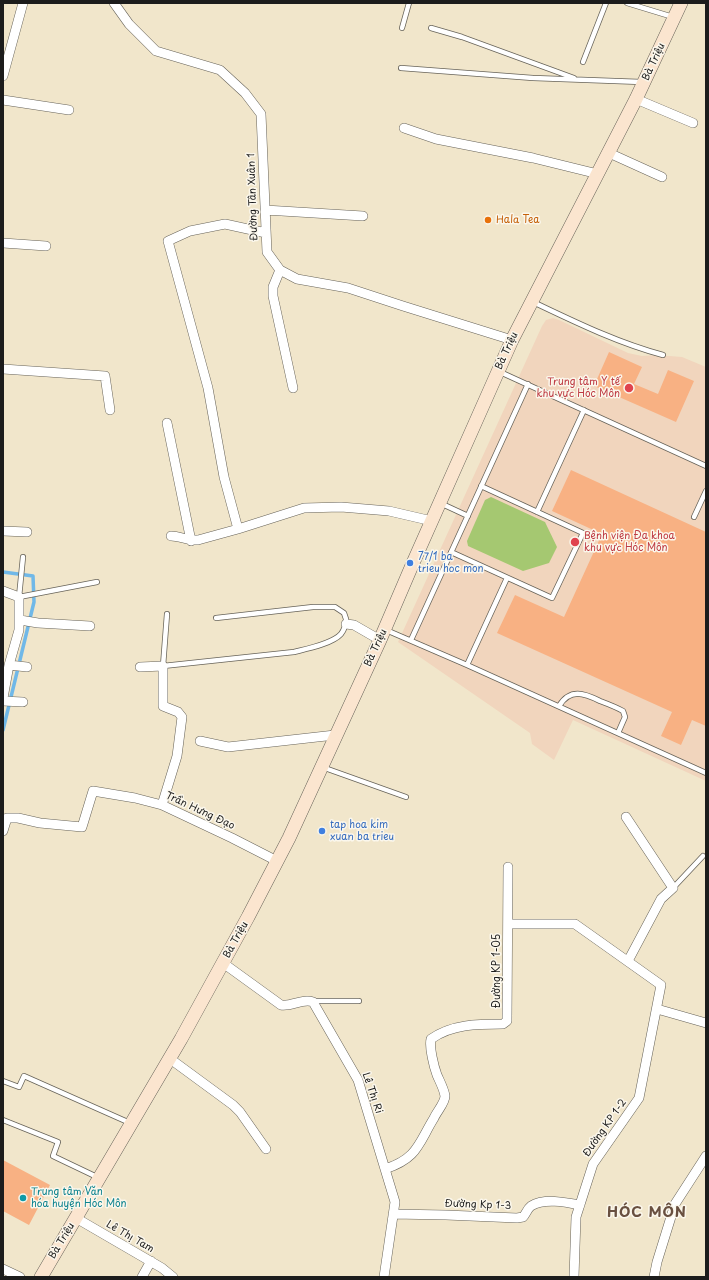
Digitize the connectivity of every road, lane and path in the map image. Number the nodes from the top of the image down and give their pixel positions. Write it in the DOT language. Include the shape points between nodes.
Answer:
graph roads {
  1 [pos="23,3"];
  2 [pos="114,3"];
  3 [pos="409,3"];
  4 [pos="606,3"];
  5 [pos="627,3"];
  6 [pos="681,3"];
  7 [pos="675,17"];
  8 [pos="402,28"];
  9 [pos="431,28"];
  10 [pos="583,62"];
  11 [pos="402,68"];
  12 [pos="3,76"];
  13 [pos="579,80"];
  14 [pos="644,82"];
  15 [pos="636,99"];
  16 [pos="3,100"];
  17 [pos="69,110"];
  18 [pos="693,123"];
  19 [pos="404,128"];
  20 [pos="609,153"];
  21 [pos="598,174"];
  22 [pos="662,177"];
  23 [pos="265,210"];
  24 [pos="363,216"];
  25 [pos="266,233"];
  26 [pos="3,243"];
  27 [pos="46,246"];
  28 [pos="280,270"];
  29 [pos="533,302"];
  30 [pos="512,340"];
  31 [pos="663,355"];
  32 [pos="3,369"];
  33 [pos="498,371"];
  34 [pos="528,384"];
  35 [pos="293,388"];
  36 [pos="110,410"];
  37 [pos="584,410"];
  38 [pos="167,423"];
  39 [pos="706,466"];
  40 [pos="481,486"];
  41 [pos="706,491"];
  42 [pos="440,503"];
  43 [pos="537,512"];
  44 [pos="468,516"];
  45 [pos="694,517"];
  46 [pos="432,521"];
  47 [pos="238,529"];
  48 [pos="3,531"];
  49 [pos="27,532"];
  50 [pos="171,536"];
  51 [pos="191,541"];
  52 [pos="452,552"];
  53 [pos="23,557"];
  54 [pos="507,578"];
  55 [pos="98,582"];
  56 [pos="3,591"];
  57 [pos="20,596"];
  58 [pos="167,614"];
  59 [pos="216,618"];
  60 [pos="22,621"];
  61 [pos="346,624"];
  62 [pos="90,626"];
  63 [pos="382,635"];
  64 [pos="411,640"];
  65 [pos="467,665"];
  66 [pos="11,666"];
  67 [pos="164,666"];
  68 [pos="27,667"];
  69 [pos="140,667"];
  70 [pos="4,700"];
  71 [pos="21,702"];
  72 [pos="559,706"];
  73 [pos="618,733"];
  74 [pos="335,735"];
  75 [pos="200,741"];
  76 [pos="321,767"];
  77 [pos="706,773"];
  78 [pos="406,797"];
  79 [pos="162,805"];
  80 [pos="626,817"];
  81 [pos="3,831"];
  82 [pos="703,856"];
  83 [pos="277,862"];
  84 [pos="508,867"];
  85 [pos="673,888"];
  86 [pos="508,924"];
  87 [pos="628,961"];
  88 [pos="223,963"];
  89 [pos="311,1001"];
  90 [pos="359,1001"];
  91 [pos="657,1009"];
  92 [pos="706,1023"];
  93 [pos="169,1058"];
  94 [pos="3,1081"];
  95 [pos="3,1120"];
  96 [pos="131,1124"];
  97 [pos="266,1149"];
  98 [pos="706,1158"];
  99 [pos="385,1169"];
  100 [pos="99,1178"];
  101 [pos="580,1205"];
  102 [pos="393,1214"];
  103 [pos="76,1218"];
  104 [pos="151,1262"];
  105 [pos="3,1269"];
  106 [pos="20,1277"];
  107 [pos="41,1277"];
  108 [pos="142,1277"];
  109 [pos="173,1277"];
  110 [pos="384,1277"];
  111 [pos="574,1277"];
  112 [pos="654,1277"];
  1 -- 12 [label="street"];
  2 -- 23 [label="street, Đường Tân Xuân 1" via="156,51 220,70 245,93 261,114"];
  3 -- 8 [label="lane"];
  4 -- 10 [label="lane"];
  5 -- 7 [label="lane"];
  6 -- 7 [label="street, Bà Triệu"];
  7 -- 14 [label="street, Bà Triệu"];
  9 -- 13 [label="lane"];
  11 -- 13 [label="lane"];
  13 -- 14 [label="lane"];
  14 -- 15 [label="street, Bà Triệu"];
  15 -- 18 [label="street"];
  15 -- 20 [label="street, Bà Triệu"];
  16 -- 17 [label="street"];
  19 -- 21 [label="street" via="436,139"];
  20 -- 21 [label="street, Bà Triệu"];
  20 -- 22 [label="street"];
  21 -- 29 [label="street, Bà Triệu"];
  23 -- 24 [label="street"];
  23 -- 25 [label="street, Đường Tân Xuân 1"];
  25 -- 28 [label="street, Đường Tân Xuân 1" via="267,252"];
  25 -- 47 [label="street" via="225,224 190,231 168,241 208,388 224,477"];
  26 -- 27 [label="street"];
  28 -- 30 [label="street, Đường Tân Xuân 1" via="297,279 348,288"];
  28 -- 35 [label="street" via="273,287 273,296"];
  29 -- 30 [label="street, Bà Triệu"];
  29 -- 31 [label="lane" via="577,323"];
  30 -- 33 [label="street, Bà Triệu"];
  32 -- 36 [label="street" via="105,376"];
  33 -- 34 [label="lane"];
  33 -- 42 [label="street, Bà Triệu"];
  34 -- 37 [label="lane"];
  34 -- 40 [label="lane"];
  37 -- 39 [label="lane"];
  37 -- 43 [label="lane"];
  38 -- 51 [label="street"];
  40 -- 43 [label="lane"];
  40 -- 44 [label="lane"];
  41 -- 45 [label="lane"];
  42 -- 44 [label="lane"];
  42 -- 46 [label="street, Bà Triệu"];
  43 -- 54 [label="lane" via="582,532 580,539 552,598"];
  44 -- 52 [label="lane"];
  46 -- 47 [label="street" via="389,511 341,507 304,508"];
  46 -- 63 [label="street, Bà Triệu"];
  47 -- 51 [label="street"];
  48 -- 49 [label="street"];
  50 -- 51 [label="street"];
  52 -- 54 [label="lane"];
  52 -- 64 [label="lane"];
  53 -- 57 [label="lane"];
  54 -- 65 [label="lane"];
  55 -- 57 [label="lane"];
  56 -- 57 [label="street"];
  57 -- 60 [label="street"];
  58 -- 67 [label="lane"];
  59 -- 61 [label="lane" via="313,607 336,607 346,617"];
  60 -- 62 [label="street"];
  60 -- 66 [label="street"];
  61 -- 63 [label="street"];
  61 -- 67 [label="lane" via="341,634 313,648"];
  63 -- 64 [label="lane"];
  63 -- 74 [label="street, Bà Triệu"];
  64 -- 65 [label="lane"];
  65 -- 72 [label="lane"];
  66 -- 68 [label="street"];
  66 -- 70 [label="street"];
  67 -- 69 [label="street"];
  67 -- 79 [label="street" via="163,706 178,712 182,720 177,756"];
  70 -- 71 [label="street"];
  72 -- 73 [label="lane"];
  72 -- 73 [label="lane" via="571,695 589,695 623,711 625,717"];
  73 -- 77 [label="lane"];
  74 -- 75 [label="street" via="228,747"];
  74 -- 76 [label="street, Bà Triệu"];
  76 -- 78 [label="lane"];
  76 -- 83 [label="street, Bà Triệu"];
  79 -- 81 [label="street, Trần Hưng Đạo" via="93,791 82,828 7,818"];
  79 -- 83 [label="street, Trần Hưng Đạo"];
  80 -- 85 [label="street"];
  82 -- 85 [label="lane"];
  83 -- 88 [label="street, Bà Triệu"];
  84 -- 86 [label="street, Đường KP 1-05"];
  85 -- 87 [label="street" via="661,899"];
  86 -- 87 [label="street, Đường KP 1-05" via="575,924"];
  86 -- 99 [label="street, Đường KP 1-05" via="507,1021 503,1024 464,1025 442,1032 431,1039 436,1073 445,1095 443,1102 415,1151 402,1163"];
  87 -- 91 [label="street, Đường KP 1-2" via="661,984"];
  88 -- 89 [label="street" via="278,1004 285,1006"];
  88 -- 93 [label="street, Bà Triệu"];
  89 -- 90 [label="lane"];
  89 -- 99 [label="street, Lê Thị Ri" via="358,1080"];
  91 -- 92 [label="street"];
  91 -- 101 [label="street, Đường KP 1-2" via="639,1098 593,1164"];
  93 -- 96 [label="street, Bà Triệu"];
  93 -- 97 [label="street" via="233,1105"];
  94 -- 96 [label="lane" via="19,1087 24,1076"];
  95 -- 100 [label="lane" via="58,1142 53,1156"];
  96 -- 100 [label="street, Bà Triệu"];
  98 -- 112 [label="street" via="675,1204 656,1262"];
  99 -- 102 [label="street, Lê Thị Ri" via="395,1202"];
  100 -- 103 [label="street, Bà Triệu"];
  101 -- 102 [label="street, Đường Kp 1-3" via="556,1202 536,1204 530,1207 523,1217 517,1218"];
  101 -- 111 [label="street, Đường KP 1-2" via="576,1217"];
  102 -- 110 [label="street, Lê Thị Ri"];
  103 -- 104 [label="street, Lê Thị Tam"];
  103 -- 107 [label="street, Bà Triệu"];
  104 -- 108 [label="street"];
  104 -- 109 [label="street, Lê Thị Tam"];
  105 -- 106 [label="street"];
}
